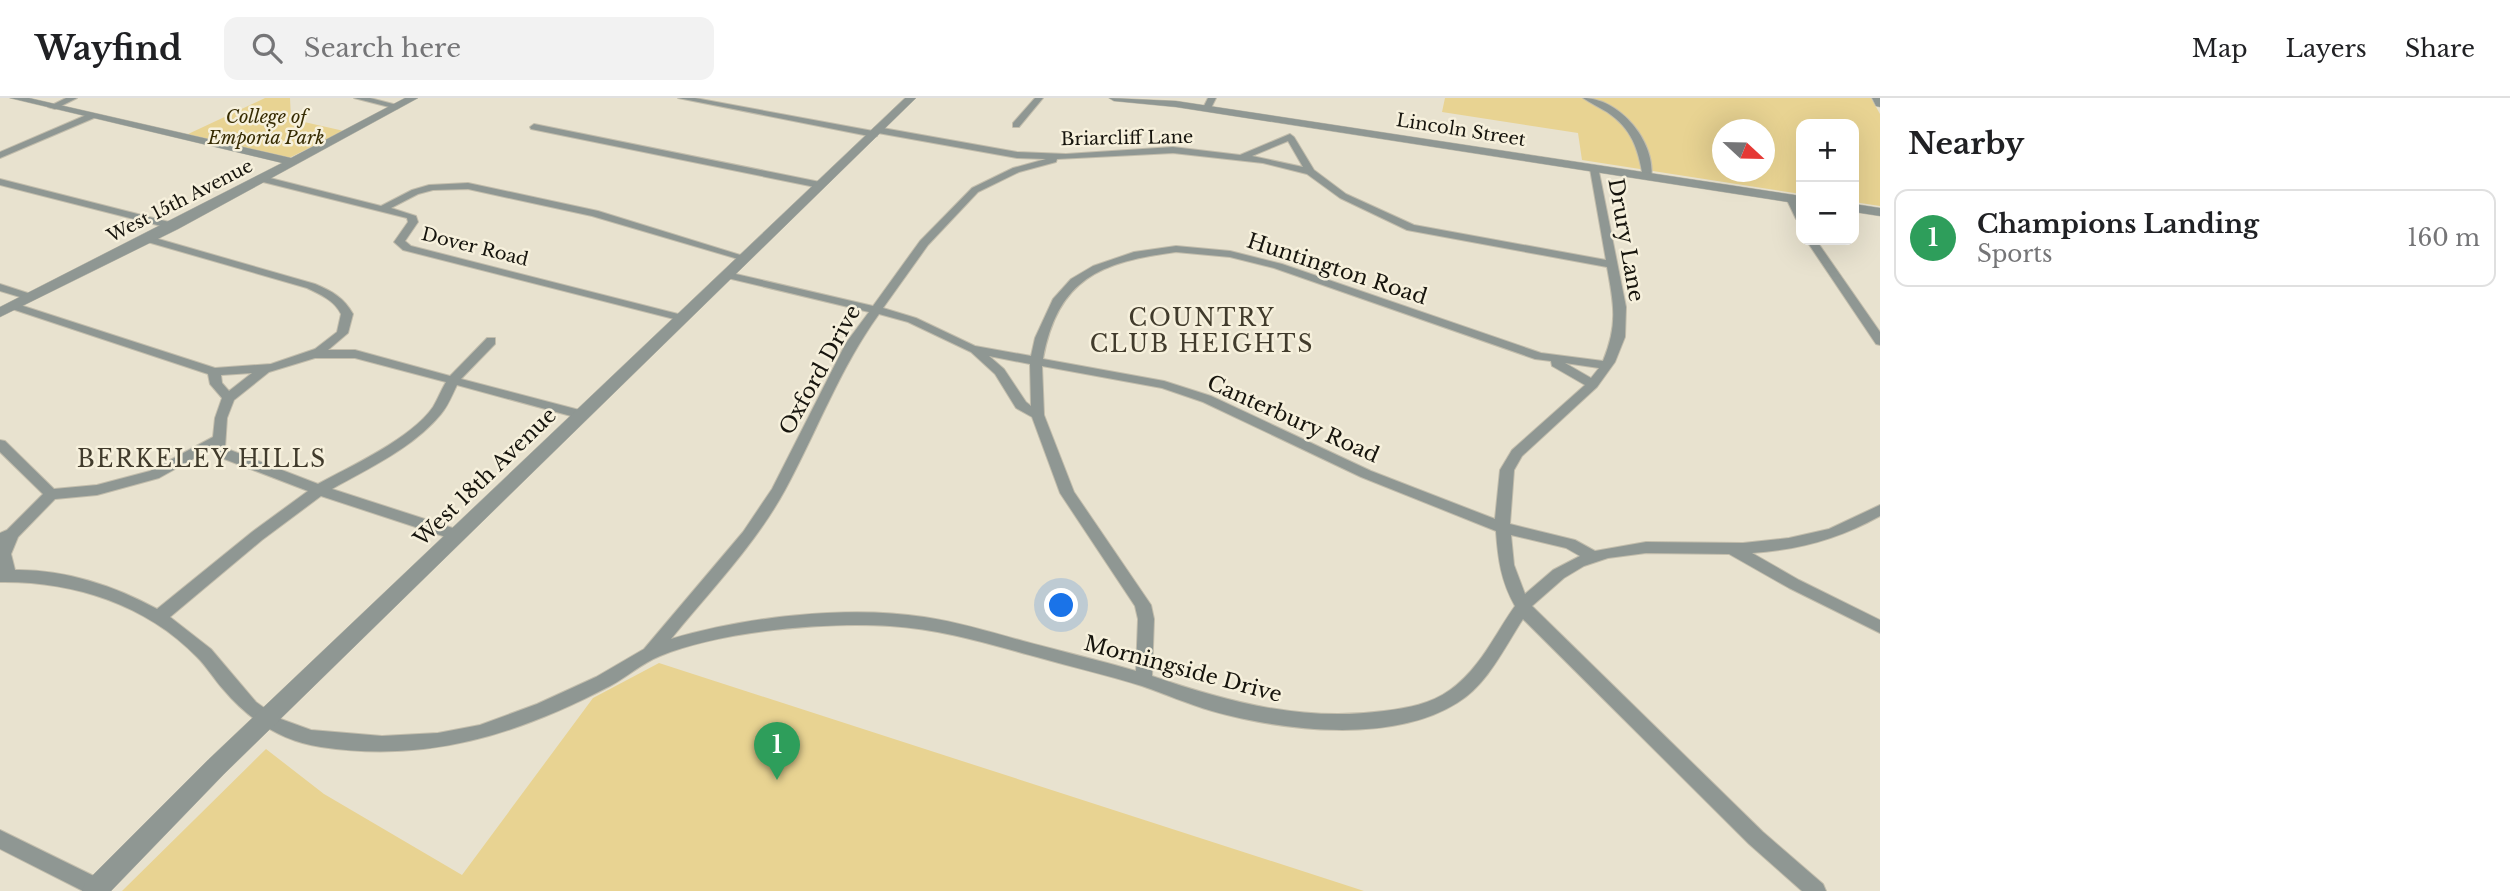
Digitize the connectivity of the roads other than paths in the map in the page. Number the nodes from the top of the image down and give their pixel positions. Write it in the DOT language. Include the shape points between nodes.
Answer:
graph roads {
  1 [pos="15,98"];
  2 [pos="74,98"];
  3 [pos="358,98"];
  4 [pos="413,98"];
  5 [pos="682,98"];
  6 [pos="911,98"];
  7 [pos="1038,98"];
  8 [pos="1114,98"];
  9 [pos="1587,98"];
  10 [pos="1877,98"];
  11 [pos="1209,103"];
  12 [pos="1606,103"];
  13 [pos="1880,103"];
  14 [pos="52,107"];
  15 [pos="397,107"];
  16 [pos="92,116"];
  17 [pos="1293,121"];
  18 [pos="1016,125"];
  19 [pos="534,127"];
  20 [pos="875,132"];
  21 [pos="1290,137"];
  22 [pos="0,155"];
  23 [pos="1017,155"];
  24 [pos="1242,156"];
  25 [pos="1066,157"];
  26 [pos="292,162"];
  27 [pos="1026,167"];
  28 [pos="1595,169"];
  29 [pos="1310,172"];
  30 [pos="1648,177"];
  31 [pos="262,179"];
  32 [pos="0,182"];
  33 [pos="820,185"];
  34 [pos="1796,199"];
  35 [pos="384,208"];
  36 [pos="1859,209"];
  37 [pos="1880,212"];
  38 [pos="173,226"];
  39 [pos="148,239"];
  40 [pos="1814,245"];
  41 [pos="745,258"];
  42 [pos="1611,264"];
  43 [pos="727,275"];
  44 [pos="0,288"];
  45 [pos="30,297"];
  46 [pos="13,306"];
  47 [pos="875,309"];
  48 [pos="0,313"];
  49 [pos="682,318"];
  50 [pos="342,332"];
  51 [pos="491,341"];
  52 [pos="1880,341"];
  53 [pos="972,349"];
  54 [pos="315,354"];
  55 [pos="355,354"];
  56 [pos="1539,356"];
  57 [pos="1036,363"];
  58 [pos="1606,365"];
  59 [pos="265,369"];
  60 [pos="214,373"];
  61 [pos="453,380"];
  62 [pos="1593,384"];
  63 [pos="228,398"];
  64 [pos="582,415"];
  65 [pos="1038,415"];
  66 [pos="219,439"];
  67 [pos="0,444"];
  68 [pos="319,491"];
  69 [pos="51,494"];
  70 [pos="1880,510"];
  71 [pos="1503,528"];
  72 [pos="457,535"];
  73 [pos="6,536"];
  74 [pos="1732,548"];
  75 [pos="1593,557"];
  76 [pos="4,575"];
  77 [pos="1524,606"];
  78 [pos="160,616"];
  79 [pos="1880,627"];
  80 [pos="650,652"];
  81 [pos="1144,680"];
  82 [pos="265,720"];
  83 [pos="0,839"];
  84 [pos="96,889"];
  85 [pos="1815,891"];
  1 -- 14 [label="street"];
  2 -- 14 [label="street"];
  3 -- 15 [label="street"];
  4 -- 15 [label="street, West 15th Avenue"];
  5 -- 20 [label="street, Briarcliff Lane"];
  6 -- 20 [label="street, West 18th Avenue"];
  7 -- 18 [label="street"];
  8 -- 11 [label="street, Lincoln Street"];
  9 -- 12 [label="street"];
  10 -- 13 [label="street"];
  11 -- 17 [label="street, Lincoln Street"];
  12 -- 30 [label="street" via="1641,142"];
  14 -- 16 [label="street"];
  15 -- 26 [label="street, West 15th Avenue"];
  16 -- 22 [label="street"];
  16 -- 26 [label="street"];
  17 -- 21 [label="street"];
  17 -- 28 [label="street, Lincoln Street"];
  19 -- 33 [label="street"];
  20 -- 23 [label="street, Briarcliff Lane"];
  20 -- 33 [label="street, West 18th Avenue"];
  21 -- 24 [label="street"];
  21 -- 29 [label="street"];
  23 -- 25 [label="street, Briarcliff Lane"];
  23 -- 27 [label="street"];
  24 -- 25 [label="street, Briarcliff Lane" via="1174,150"];
  24 -- 29 [label="street, Briarcliff Lane"];
  25 -- 27 [label="street, Oxford Drive"];
  26 -- 31 [label="street, West 15th Avenue"];
  27 -- 47 [label="street, Oxford Drive" via="975,190 956,207"];
  28 -- 30 [label="street, Lincoln Street"];
  28 -- 42 [label="street, Drury Lane"];
  29 -- 42 [label="street, Briarcliff Lane" via="1343,196 1411,228"];
  30 -- 34 [label="street, Lincoln Street"];
  31 -- 35 [label="street, Dover Road"];
  31 -- 38 [label="street, West 15th Avenue"];
  32 -- 38 [label="street"];
  33 -- 41 [label="street, West 18th Avenue"];
  35 -- 41 [label="street" via="423,190 467,186 594,213"];
  35 -- 49 [label="street, Dover Road" via="411,216 399,242 407,247"];
  36 -- 37 [label="street"];
  38 -- 39 [label="street, West 15th Avenue"];
  39 -- 45 [label="street, West 15th Avenue"];
  39 -- 50 [label="street" via="331,295 347,314"];
  40 -- 52 [label="street"];
  41 -- 43 [label="street, West 18th Avenue"];
  42 -- 58 [label="street, Drury Lane" via="1620,307 1619,337"];
  43 -- 47 [label="street, Canterbury Road"];
  43 -- 49 [label="street, West 18th Avenue"];
  44 -- 45 [label="street"];
  45 -- 46 [label="street, West 15th Avenue"];
  46 -- 48 [label="street, West 15th Avenue"];
  46 -- 60 [label="street"];
  47 -- 53 [label="street, Canterbury Road" via="912,320"];
  47 -- 80 [label="street, Oxford Drive" via="852,343 771,502 732,558"];
  49 -- 64 [label="street, West 18th Avenue"];
  50 -- 54 [label="street"];
  50 -- 55 [label="street"];
  51 -- 61 [label="street"];
  53 -- 57 [label="street, Canterbury Road"];
  53 -- 65 [label="street" via="1000,372 1021,405"];
  54 -- 55 [label="street"];
  54 -- 59 [label="street"];
  55 -- 61 [label="street"];
  56 -- 57 [label="street, Huntington Road" via="1278,266 1230,254 1176,249 1117,259 1075,281 1059,299 1041,338"];
  56 -- 58 [label="street, Huntington Road"];
  56 -- 62 [label="street"];
  57 -- 65 [label="street, Huntington Road"];
  57 -- 71 [label="street, Canterbury Road" via="1164,386 1207,400 1366,474"];
  58 -- 62 [label="street, Drury Lane"];
  59 -- 60 [label="street"];
  59 -- 63 [label="street"];
  60 -- 63 [label="street" via="216,384"];
  61 -- 64 [label="street"];
  61 -- 68 [label="street" via="437,411 414,433"];
  62 -- 71 [label="street, Drury Lane" via="1512,461 1507,470"];
  63 -- 66 [label="street" via="220,418"];
  64 -- 72 [label="street, West 18th Avenue"];
  65 -- 81 [label="street, Huntington Road" via="1067,493 1143,605"];
  66 -- 68 [label="street" via="218,450 224,454"];
  66 -- 69 [label="street" via="154,475 97,490"];
  67 -- 69 [label="street"];
  68 -- 72 [label="street"];
  68 -- 78 [label="street"];
  69 -- 73 [label="street"];
  70 -- 74 [label="street, Morningside Drive" via="1834,533"];
  71 -- 75 [label="street, Canterbury Road" via="1555,539"];
  71 -- 77 [label="street, Drury Lane" via="1506,565"];
  72 -- 82 [label="street, West 18th Avenue"];
  73 -- 76 [label="street"];
  74 -- 75 [label="street, Morningside Drive" via="1628,549"];
  74 -- 79 [label="street"];
  75 -- 77 [label="street, Morningside Drive" via="1563,570"];
  76 -- 78 [label="street" via="30,574 86,586"];
  77 -- 81 [label="street, Morningside Drive" via="1471,685 1417,712 1331,722 1282,719 1223,707"];
  77 -- 85 [label="street, Drury Lane"];
  78 -- 82 [label="street" via="206,655 230,687"];
  80 -- 81 [label="street, Morningside Drive" via="726,632 795,623 912,621"];
  80 -- 82 [label="street, Morningside Drive" via="609,678 517,719 442,741 374,745 316,739"];
  82 -- 84 [label="street, West 18th Avenue"];
  83 -- 84 [label="street"];
}
